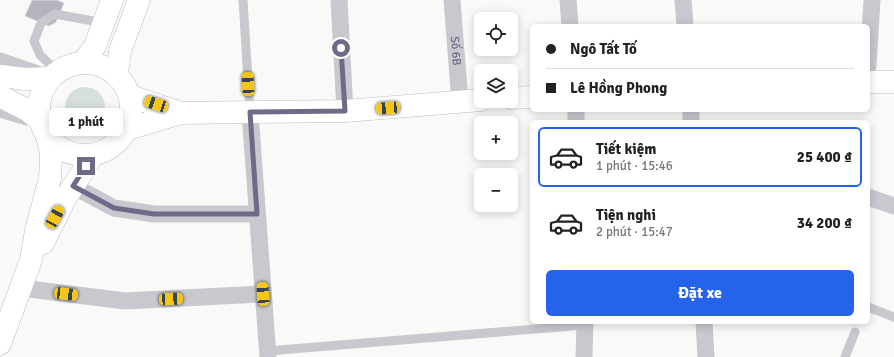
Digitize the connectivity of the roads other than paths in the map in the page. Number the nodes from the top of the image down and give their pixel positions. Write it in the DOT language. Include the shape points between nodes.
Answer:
graph roads {
  1 [pos="139,0"];
  2 [pos="243,0"];
  3 [pos="339,0"];
  4 [pos="452,0"];
  5 [pos="568,0"];
  6 [pos="682,0"];
  7 [pos="872,0"];
  8 [pos="107,7"];
  9 [pos="570,24"];
  10 [pos="685,24"];
  11 [pos="870,33"];
  12 [pos="0,61"];
  13 [pos="83,62"];
  14 [pos="116,74"];
  15 [pos="53,75"];
  16 [pos="0,76"];
  17 [pos="870,82"];
  18 [pos="894,82"];
  19 [pos="0,96"];
  20 [pos="130,96"];
  21 [pos="530,97"];
  22 [pos="518,98"];
  23 [pos="470,101"];
  24 [pos="0,109"];
  25 [pos="345,111"];
  26 [pos="181,112"];
  27 [pos="250,112"];
  28 [pos="43,127"];
  29 [pos="128,129"];
  30 [pos="93,155"];
  31 [pos="73,186"];
  32 [pos="870,198"];
  33 [pos="894,206"];
  34 [pos="257,214"];
  35 [pos="31,260"];
  36 [pos="21,288"];
  37 [pos="263,294"];
  38 [pos="870,308"];
  39 [pos="894,316"];
  40 [pos="575,324"];
  41 [pos="585,324"];
  42 [pos="704,324"];
  43 [pos="855,332"];
  44 [pos="0,344"];
  45 [pos="267,354"];
  46 [pos="584,357"];
  47 [pos="706,357"];
  48 [pos="845,357"];
  1 -- 14 [label="main road" via="120,51"];
  2 -- 27 [label="lane"];
  3 -- 25 [label="street"];
  4 -- 23 [label="street, Số 6B"];
  5 -- 9 [label="street"];
  6 -- 10 [label="street"];
  7 -- 11 [label="street"];
  8 -- 13 [label="main road" via="95,46"];
  8 -- 15 [label="lane" via="54,14 41,24 34,41"];
  12 -- 15 [label="street"];
  13 -- 14 [label="main road" via="106,67"];
  13 -- 15 [label="main road" via="70,64"];
  14 -- 20 [label="main road" via="125,84"];
  15 -- 16 [label="main road" via="25,79"];
  15 -- 28 [label="main road" via="42,91 39,105"];
  17 -- 18 [label="main road"];
  19 -- 28 [label="main road" via="27,110"];
  20 -- 26 [label="main road"];
  20 -- 29 [label="main road" via="132,113"];
  21 -- 22 [label="main road"];
  23 -- 25 [label="main road"];
  24 -- 28 [label="street"];
  25 -- 27 [label="main road"];
  26 -- 27 [label="main road"];
  26 -- 29 [label="main road"];
  27 -- 34 [label="street"];
  28 -- 30 [label="main road" via="55,144 66,151 79,155"];
  28 -- 35 [label="main road" via="50,147 50,178"];
  29 -- 30 [label="main road" via="114,146"];
  30 -- 31 [label="main road"];
  31 -- 34 [label="street" via="114,208 154,214"];
  31 -- 35 [label="main road"];
  32 -- 33 [label="street"];
  34 -- 37 [label="street"];
  35 -- 36 [label="main road"];
  36 -- 37 [label="street" via="125,301"];
  36 -- 44 [label="main road"];
  37 -- 45 [label="street"];
  38 -- 39 [label="lane"];
  40 -- 45 [label="lane"];
  41 -- 46 [label="street"];
  42 -- 47 [label="street"];
  43 -- 48 [label="lane"];
}
